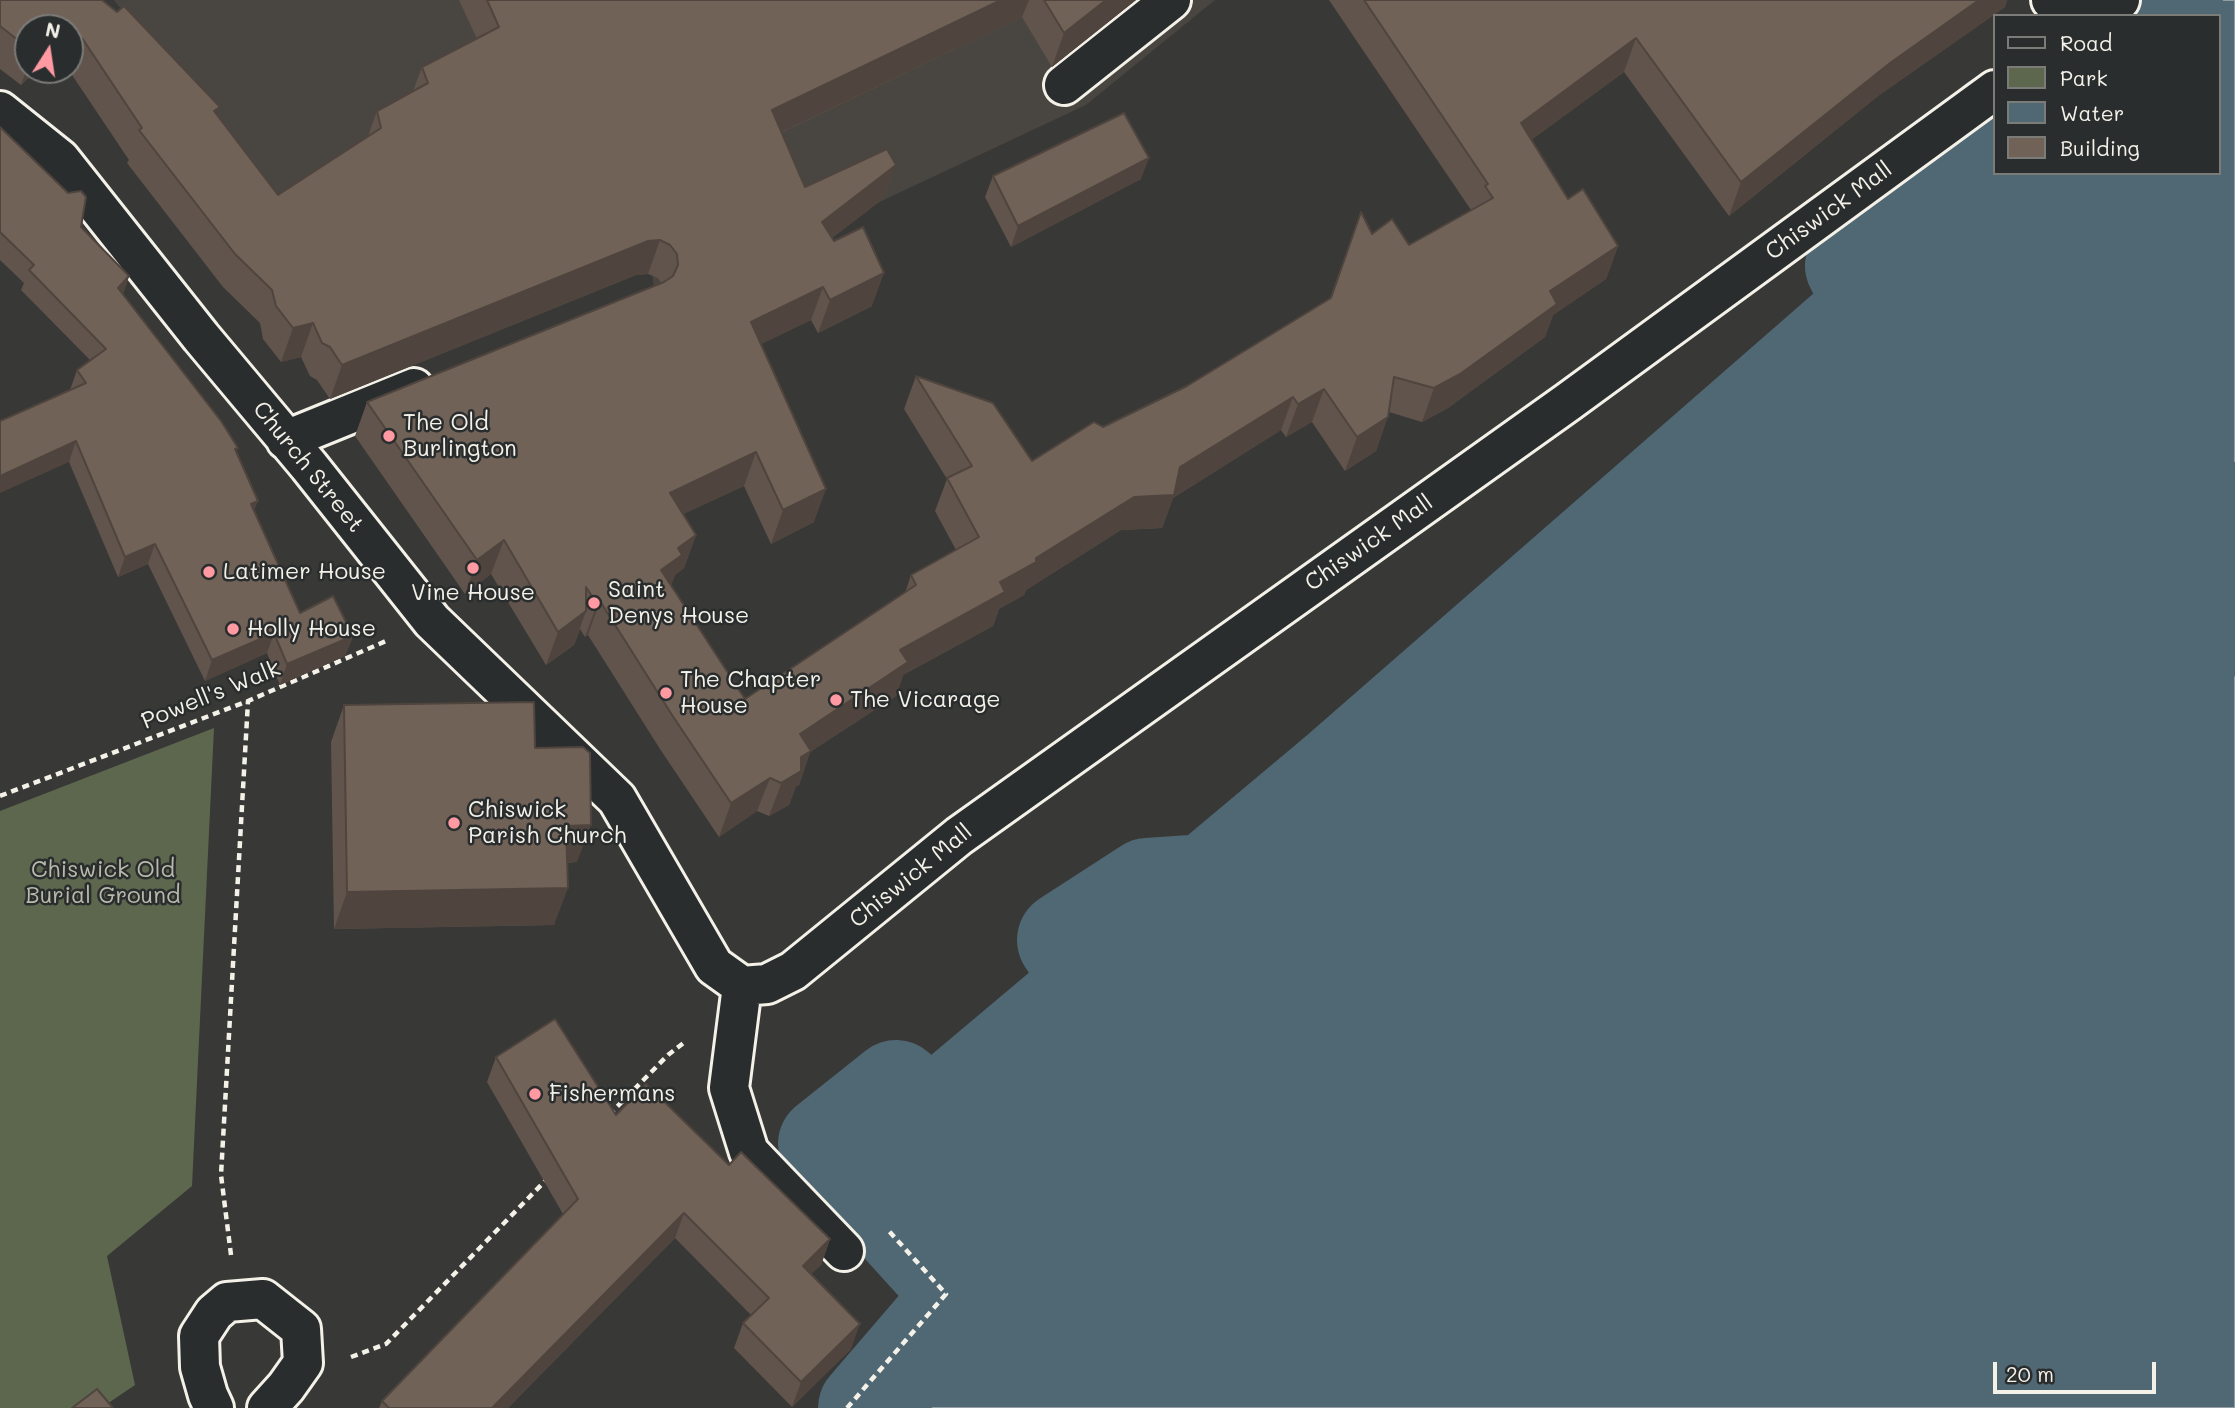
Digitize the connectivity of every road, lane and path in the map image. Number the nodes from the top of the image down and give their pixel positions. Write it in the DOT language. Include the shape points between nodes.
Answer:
graph roads {
  1 [pos="1171,0"];
  2 [pos="2120,0"];
  3 [pos="2054,8"];
  4 [pos="1064,85"];
  5 [pos="1994,91"];
  6 [pos="0,111"];
  7 [pos="439,378"];
  8 [pos="286,440"];
  9 [pos="432,621"];
  10 [pos="248,701"];
  11 [pos="0,796"];
  12 [pos="742,986"];
  13 [pos="688,1040"];
  14 [pos="600,1125"];
  15 [pos="551,1174"];
  16 [pos="844,1251"];
  17 [pos="946,1294"];
  18 [pos="237,1301"];
  19 [pos="286,1401"];
  20 [pos="214,1408"];
  21 [pos="847,1408"];
  1 -- 4 [label="street"];
  2 -- 3 [label="street" via="2098,14"];
  5 -- 12 [label="street, Chiswick Mall" via="1568,402 959,836 793,971 767,984"];
  6 -- 8 [label="street, Church Street" via="60,159"];
  7 -- 8 [label="street"];
  8 -- 9 [label="street, Church Street"];
  9 -- 10 [label="path, Powell's Walk"];
  9 -- 12 [label="street, Church Street" via="617,799 714,966"];
  10 -- 11 [label="path, Powell's Walk"];
  10 -- 18 [label="path" via="221,1175"];
  12 -- 16 [label="street" via="729,1088 749,1153"];
  13 -- 14 [label="path"];
  15 -- 19 [label="path" via="386,1344"];
  17 -- 21 [label="path"];
  18 -- 19 [label="street" via="263,1299 300,1329 303,1363"];
  18 -- 20 [label="street" via="214,1313 199,1336 200,1367"];
}
